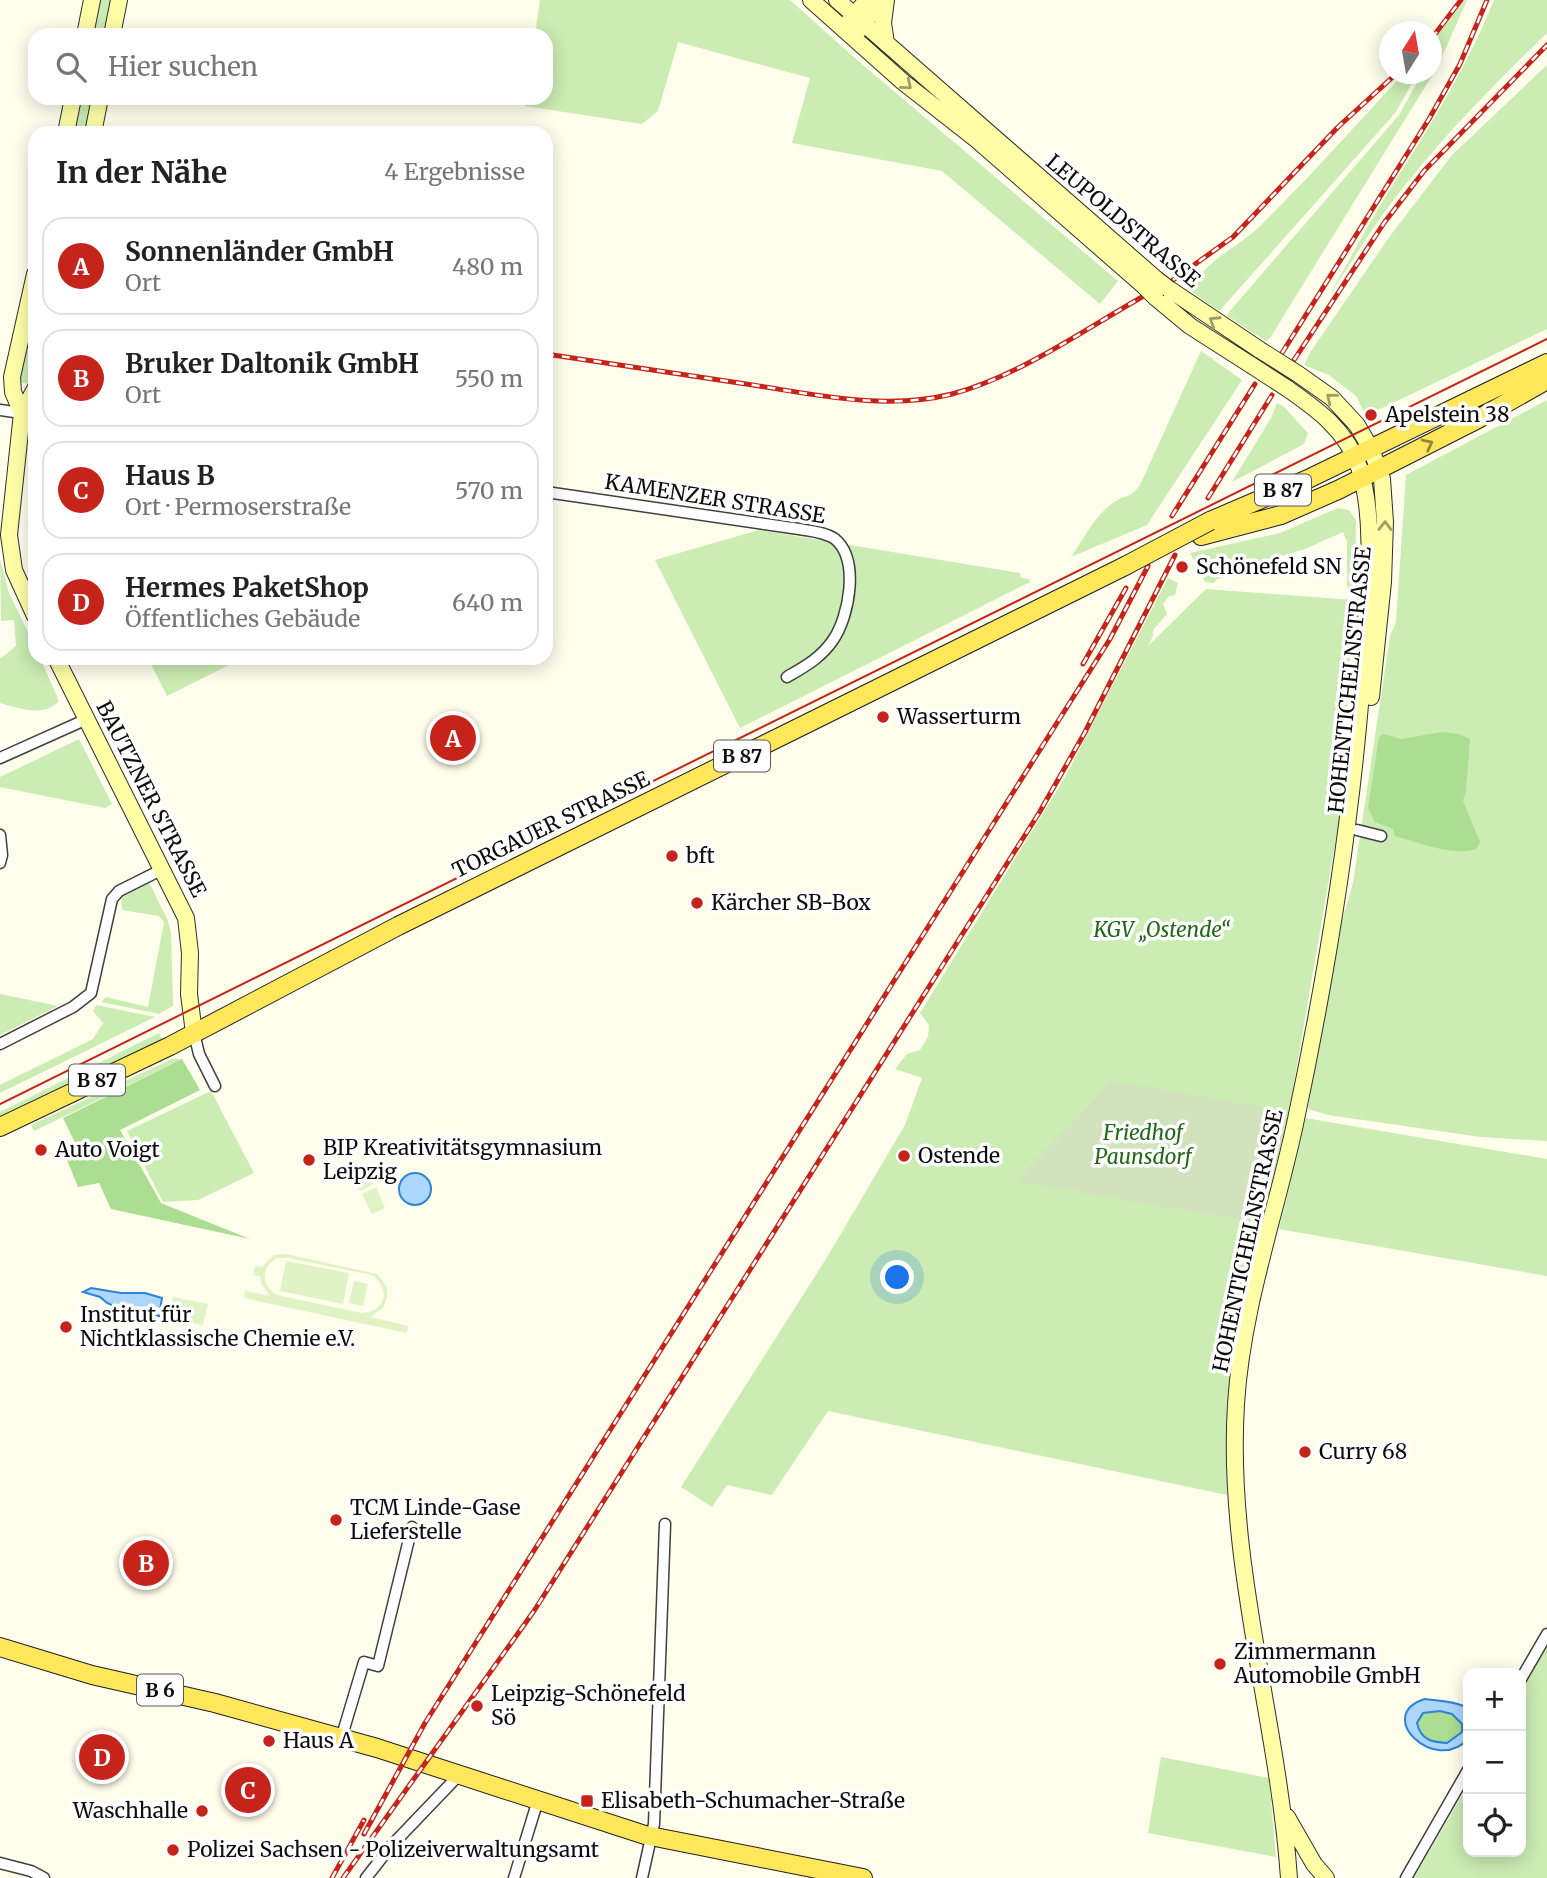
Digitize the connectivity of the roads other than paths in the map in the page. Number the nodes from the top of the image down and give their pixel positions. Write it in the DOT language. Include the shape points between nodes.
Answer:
graph roads {
  1 [pos="92,0"];
  2 [pos="119,0"];
  3 [pos="811,0"];
  4 [pos="836,0"];
  5 [pos="867,0"];
  6 [pos="884,0"];
  7 [pos="854,26"];
  8 [pos="86,28"];
  9 [pos="113,28"];
  10 [pos="886,43"];
  11 [pos="72,105"];
  12 [pos="99,105"];
  13 [pos="67,126"];
  14 [pos="94,126"];
  15 [pos="1156,288"];
  16 [pos="28,305"];
  17 [pos="1547,363"];
  18 [pos="1547,380"];
  19 [pos="0,410"];
  20 [pos="28,413"];
  21 [pos="28,414"];
  22 [pos="28,420"];
  23 [pos="1363,453"];
  24 [pos="1379,470"];
  25 [pos="1362,478"];
  26 [pos="553,493"];
  27 [pos="1205,529"];
  28 [pos="28,601"];
  29 [pos="60,665"];
  30 [pos="787,677"];
  31 [pos="87,719"];
  32 [pos="0,758"];
  33 [pos="1357,830"];
  34 [pos="0,835"];
  35 [pos="1381,836"];
  36 [pos="0,863"];
  37 [pos="163,869"];
  38 [pos="1331,933"];
  39 [pos="194,1033"];
  40 [pos="0,1044"];
  41 [pos="215,1086"];
  42 [pos="0,1127"];
  43 [pos="665,1524"];
  44 [pos="412,1527"];
  45 [pos="1547,1634"];
  46 [pos="0,1647"];
  47 [pos="1526,1670"];
  48 [pos="341,1739"];
  49 [pos="459,1775"];
  50 [pos="1463,1779"];
  51 [pos="538,1800"];
  52 [pos="1283,1808"];
  53 [pos="652,1835"];
  54 [pos="0,1863"];
  55 [pos="44,1878"];
  56 [pos="366,1878"];
  57 [pos="514,1878"];
  58 [pos="642,1878"];
  59 [pos="863,1878"];
  60 [pos="1289,1878"];
  61 [pos="1326,1878"];
  62 [pos="1406,1878"];
  1 -- 8 [label="main road"];
  2 -- 9 [label="main road"];
  3 -- 7 [label="main road, LEUPOLDSTRASSE"];
  4 -- 7 [label="main road, LEUPOLDSTRASSE"];
  5 -- 7 [label="main road"];
  6 -- 7 [label="main road"];
  6 -- 10 [label="main road"];
  7 -- 10 [label="main road, LEUPOLDSTRASSE"];
  7 -- 15 [label="main road, LEUPOLDSTRASSE, one-way" via="903,82"];
  10 -- 15 [label="main road, LEUPOLDSTRASSE"];
  11 -- 13 [label="main road"];
  12 -- 14 [label="main road"];
  15 -- 23 [label="main road, LEUPOLDSTRASSE, bridge" via="1197,331 1318,410"];
  23 -- 15 [label="main road, LEUPOLDSTRASSE, one-way, bridge" via="1357,425 1343,408 1298,374"];
  16 -- 20 [label="main road" via="12,377 13,392"];
  17 -- 23 [label="main road, TORGAUER STRASSE / B 87"];
  24 -- 18 [label="main road, TORGAUER STRASSE / B 87, one-way"];
  19 -- 21 [label="street"];
  22 -- 28 [label="main road" via="9,535 14,570"];
  23 -- 24 [label="main road, LEUPOLDSTRASSE"];
  23 -- 25 [label="main road, HOHENTICHELNSTRASSE"];
  23 -- 27 [label="main road, TORGAUER STRASSE / B 87"];
  24 -- 25 [label="main road, TORGAUER STRASSE / B 87"];
  33 -- 24 [label="main road, HOHENTICHELNSTRASSE, one-way" via="1383,582 1385,497"];
  25 -- 27 [label="main road, TORGAUER STRASSE / B 87" via="1281,515"];
  25 -- 38 [label="main road, HOHENTICHELNSTRASSE" via="1368,535 1362,679"];
  26 -- 30 [label="street, KAMENZER STRASSE" via="832,537 841,545 849,572 843,622 816,660"];
  27 -- 39 [label="main road, TORGAUER STRASSE / B 87, bridge" via="398,926"];
  29 -- 31 [label="main road, BAUTZNER STRASSE"];
  31 -- 32 [label="street"];
  31 -- 37 [label="main road, BAUTZNER STRASSE"];
  33 -- 35 [label="street"];
  33 -- 38 [label="main road, HOHENTICHELNSTRASSE" via="1345,895"];
  34 -- 36 [label="street"];
  37 -- 39 [label="main road, BAUTZNER STRASSE" via="188,926"];
  37 -- 40 [label="street" via="112,899 91,993"];
  38 -- 52 [label="main road, HOHENTICHELNSTRASSE" via="1295,1124 1252,1301 1236,1398 1234,1479 1241,1553"];
  39 -- 41 [label="street, BAUTZNER STRASSE"];
  39 -- 42 [label="main road, TORGAUER STRASSE / B 87"];
  43 -- 53 [label="street"];
  44 -- 48 [label="street" via="379,1666 364,1662"];
  45 -- 47 [label="street"];
  46 -- 48 [label="main road, B 6"];
  48 -- 49 [label="main road, B 6"];
  49 -- 51 [label="main road, B 6"];
  49 -- 56 [label="street"];
  50 -- 62 [label="street"];
  51 -- 53 [label="main road, B 6"];
  51 -- 57 [label="street"];
  52 -- 60 [label="main road, HOHENTICHELNSTRASSE"];
  52 -- 61 [label="main road, HOHENTICHELNSTRASSE"];
  53 -- 58 [label="street"];
  53 -- 59 [label="main road, B 6"];
  54 -- 55 [label="street"];
}
